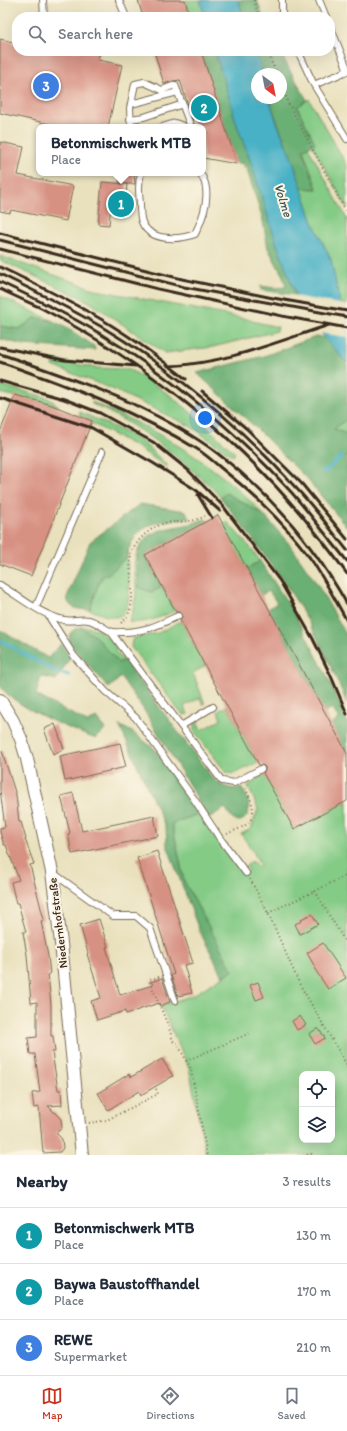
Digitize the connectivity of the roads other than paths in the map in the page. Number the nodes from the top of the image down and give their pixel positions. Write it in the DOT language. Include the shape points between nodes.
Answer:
graph roads {
  1 [pos="43,0"];
  2 [pos="119,0"];
  3 [pos="282,0"];
  4 [pos="319,0"];
  5 [pos="44,12"];
  6 [pos="124,12"];
  7 [pos="282,12"];
  8 [pos="324,12"];
  9 [pos="335,38"];
  10 [pos="300,56"];
  11 [pos="347,68"];
  12 [pos="347,71"];
  13 [pos="314,86"];
  14 [pos="178,92"];
  15 [pos="131,104"];
  16 [pos="183,104"];
  17 [pos="130,119"];
  18 [pos="131,124"];
  19 [pos="190,124"];
  20 [pos="347,139"];
  21 [pos="140,176"];
  22 [pos="202,176"];
  23 [pos="102,452"];
  24 [pos="0,584"];
  25 [pos="36,607"];
  26 [pos="48,615"];
  27 [pos="178,616"];
  28 [pos="111,632"];
  29 [pos="0,700"];
  30 [pos="213,707"];
  31 [pos="181,726"];
  32 [pos="261,769"];
  33 [pos="52,872"];
  34 [pos="246,873"];
  35 [pos="175,1001"];
  36 [pos="82,1155"];
  1 -- 5 [label="lane"];
  2 -- 6 [label="lane"];
  3 -- 7 [label="lane"];
  4 -- 8 [label="lane"];
  9 -- 11 [label="lane"];
  10 -- 13 [label="lane"];
  12 -- 13 [label="lane"];
  13 -- 20 [label="lane"];
  14 -- 15 [label="lane"];
  14 -- 15 [label="lane" via="175,85 162,90 144,82 135,84"];
  14 -- 16 [label="lane"];
  15 -- 17 [label="lane"];
  16 -- 17 [label="lane"];
  16 -- 19 [label="lane"];
  17 -- 18 [label="lane"];
  21 -- 22 [label="lane" via="138,184 142,223 149,232 160,238 184,238 194,234 202,219 206,193 206,182"];
  23 -- 25 [label="lane"];
  24 -- 25 [label="lane"];
  25 -- 26 [label="lane"];
  26 -- 28 [label="lane" via="72,621 90,620"];
  26 -- 34 [label="lane" via="74,656 105,691 136,718"];
  27 -- 28 [label="lane" via="150,629"];
  28 -- 31 [label="lane"];
  29 -- 33 [label="street, Niedernhofstraße" via="21,739"];
  30 -- 31 [label="lane"];
  31 -- 32 [label="lane" via="222,780 234,783"];
  33 -- 35 [label="lane" via="113,916 136,916 150,928"];
  33 -- 36 [label="street, Niedernhofstraße"];
}
